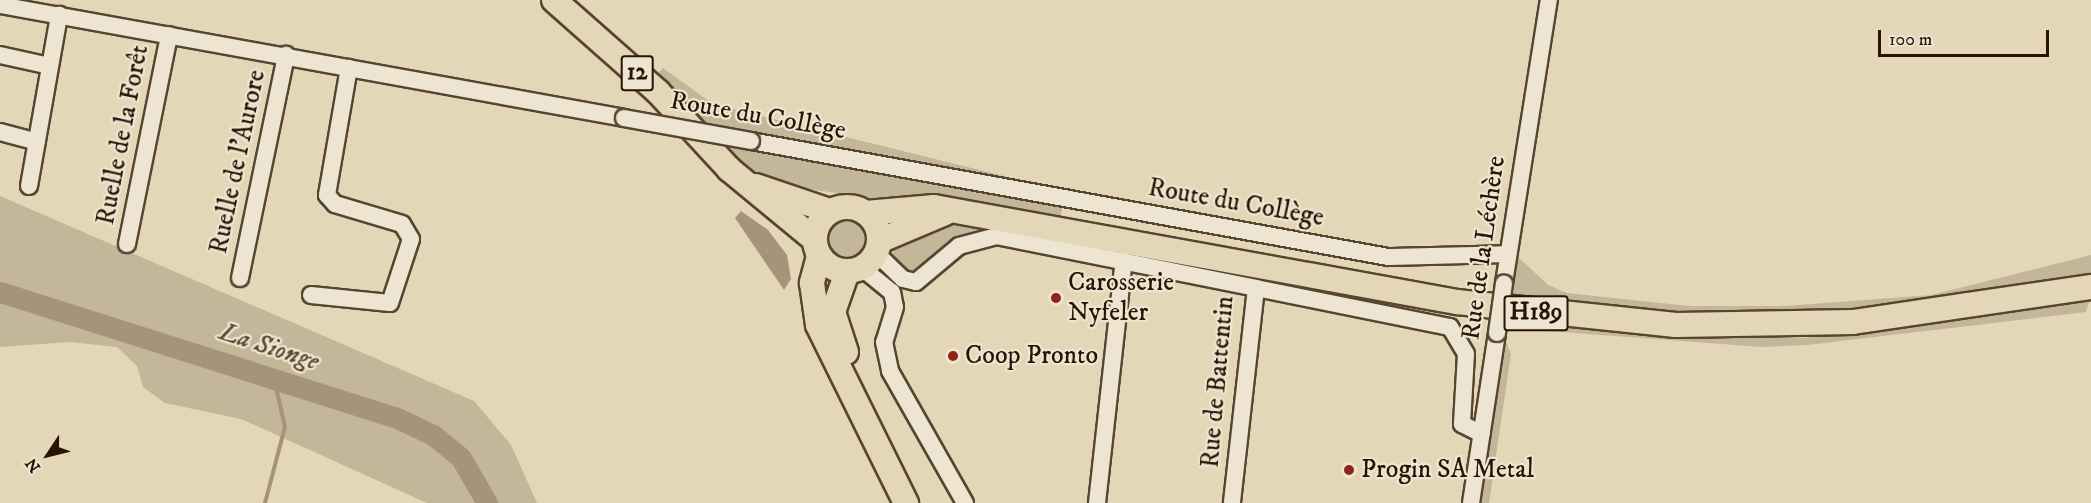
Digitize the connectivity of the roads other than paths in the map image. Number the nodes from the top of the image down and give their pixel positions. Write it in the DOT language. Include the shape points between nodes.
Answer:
graph roads {
  1 [pos="554,0"];
  2 [pos="1549,0"];
  3 [pos="0,5"];
  4 [pos="59,15"];
  5 [pos="169,35"];
  6 [pos="0,55"];
  7 [pos="286,55"];
  8 [pos="50,66"];
  9 [pos="350,68"];
  10 [pos="0,132"];
  11 [pos="37,142"];
  12 [pos="745,182"];
  13 [pos="28,186"];
  14 [pos="830,211"];
  15 [pos="954,211"];
  16 [pos="866,213"];
  17 [pos="127,244"];
  18 [pos="817,248"];
  19 [pos="1508,254"];
  20 [pos="866,258"];
  21 [pos="1124,260"];
  22 [pos="240,278"];
  23 [pos="916,282"];
  24 [pos="2091,287"];
  25 [pos="1256,288"];
  26 [pos="311,295"];
  27 [pos="895,307"];
  28 [pos="1482,434"];
  29 [pos="879,452"];
  30 [pos="907,492"];
  31 [pos="891,503"];
  32 [pos="918,503"];
  33 [pos="924,503"];
  34 [pos="964,503"];
  35 [pos="1097,503"];
  36 [pos="1232,503"];
  37 [pos="1471,503"];
  1 -- 12 [label="highway, 12" via="658,92"];
  2 -- 19 [label="street, Rue de la Léchère"];
  3 -- 4 [label="street, Route du Collège"];
  4 -- 5 [label="street, Route du Collège"];
  4 -- 8 [label="street"];
  5 -- 7 [label="street, Route du Collège"];
  5 -- 17 [label="street, Ruelle de la Forêt"];
  6 -- 8 [label="street"];
  7 -- 9 [label="street, Route du Collège"];
  7 -- 22 [label="street, Ruelle de l'Aurore"];
  8 -- 11 [label="street"];
  9 -- 19 [label="street, Route du Collège, bridge" via="1388,257"];
  9 -- 26 [label="street" via="327,195 335,204 402,224 411,239 390,303"];
  10 -- 11 [label="street"];
  11 -- 13 [label="street"];
  12 -- 14 [label="highway, 12"];
  12 -- 18 [label="highway, 12"];
  14 -- 16 [label="highway, 12" via="848,207"];
  14 -- 18 [label="highway"];
  15 -- 16 [label="highway, 12" via="919,205"];
  15 -- 20 [label="highway" via="920,219"];
  15 -- 24 [label="highway, H189" via="1424,297 1620,321 1732,326 1853,322"];
  16 -- 20 [label="highway"];
  18 -- 20 [label="highway, 12"];
  18 -- 29 [label="highway" via="812,283 818,325"];
  19 -- 28 [label="street, Rue de la Léchère, bridge"];
  20 -- 23 [label="street"];
  20 -- 27 [label="street" via="887,285"];
  20 -- 30 [label="highway" via="835,299 835,326"];
  21 -- 23 [label="street, Rue de Battentin" via="989,236 959,246"];
  21 -- 25 [label="street, Rue de Battentin"];
  21 -- 35 [label="street"];
  23 -- 27 [label="street, Rue de Battentin"];
  25 -- 28 [label="street" via="1450,327 1466,354 1462,424"];
  25 -- 36 [label="street, Rue de Battentin"];
  27 -- 34 [label="street" via="884,342 890,371"];
  28 -- 37 [label="street, Rue de la Léchère"];
  29 -- 30 [label="highway"];
  29 -- 31 [label="highway"];
  30 -- 32 [label="highway"];
  30 -- 33 [label="highway"];
}
